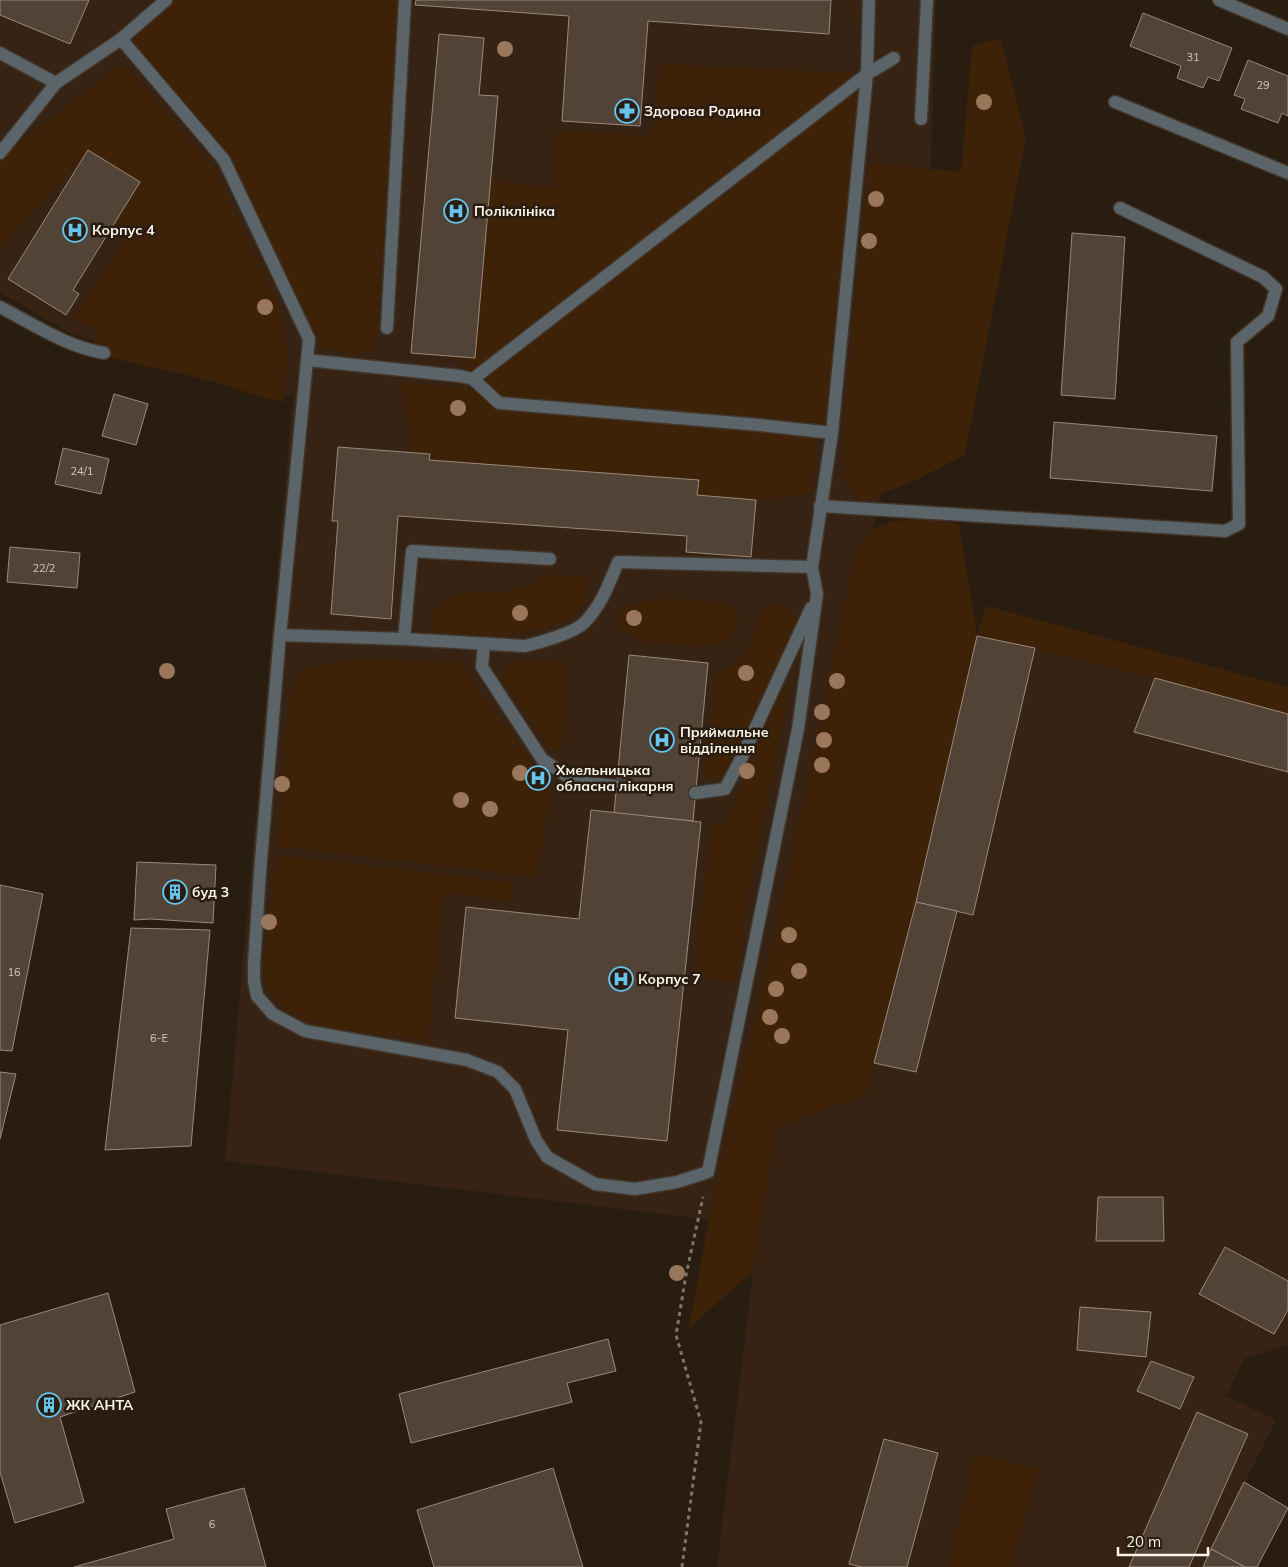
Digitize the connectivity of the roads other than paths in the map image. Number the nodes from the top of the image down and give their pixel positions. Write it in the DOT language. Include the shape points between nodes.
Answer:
graph roads {
  1 [pos="166,0"];
  2 [pos="405,0"];
  3 [pos="869,0"];
  4 [pos="927,0"];
  5 [pos="1219,0"];
  6 [pos="1288,29"];
  7 [pos="122,39"];
  8 [pos="0,53"];
  9 [pos="894,58"];
  10 [pos="867,74"];
  11 [pos="56,83"];
  12 [pos="1115,102"];
  13 [pos="921,119"];
  14 [pos="0,153"];
  15 [pos="1288,173"];
  16 [pos="1120,208"];
  17 [pos="0,307"];
  18 [pos="387,328"];
  19 [pos="104,353"];
  20 [pos="307,360"];
  21 [pos="473,379"];
  22 [pos="832,433"];
  23 [pos="820,506"];
  24 [pos="550,559"];
  25 [pos="812,567"];
  26 [pos="817,594"];
  27 [pos="280,635"];
  28 [pos="404,639"];
  29 [pos="484,644"];
  30 [pos="616,786"];
  31 [pos="696,793"];
  1 -- 7 [label="street"];
  2 -- 18 [label="street"];
  3 -- 10 [label="street"];
  4 -- 13 [label="street"];
  5 -- 6 [label="street"];
  7 -- 11 [label="street"];
  7 -- 20 [label="street" via="224,160 309,339"];
  8 -- 11 [label="street"];
  9 -- 10 [label="street"];
  10 -- 21 [label="street"];
  10 -- 22 [label="street"];
  11 -- 14 [label="street"];
  12 -- 15 [label="street"];
  16 -- 23 [label="street" via="1263,277 1276,290 1268,316 1237,342 1239,524 1225,531"];
  17 -- 19 [label="street" via="64,340"];
  20 -- 21 [label="street"];
  20 -- 27 [label="street"];
  21 -- 22 [label="street" via="499,403 760,424"];
  22 -- 23 [label="street"];
  23 -- 25 [label="street"];
  24 -- 28 [label="street" via="412,551"];
  25 -- 26 [label="street"];
  25 -- 29 [label="street" via="618,562 604,598 583,624 545,642 525,646"];
  26 -- 27 [label="street" via="798,729 708,1172 677,1182 635,1189 595,1184 547,1157 536,1140 515,1090 498,1072 467,1060 305,1031 273,1014 257,996 254,965"];
  26 -- 31 [label="street" via="725,789"];
  27 -- 28 [label="street"];
  28 -- 29 [label="street"];
  29 -- 30 [label="street" via="482,667 542,759 574,782"];
}
